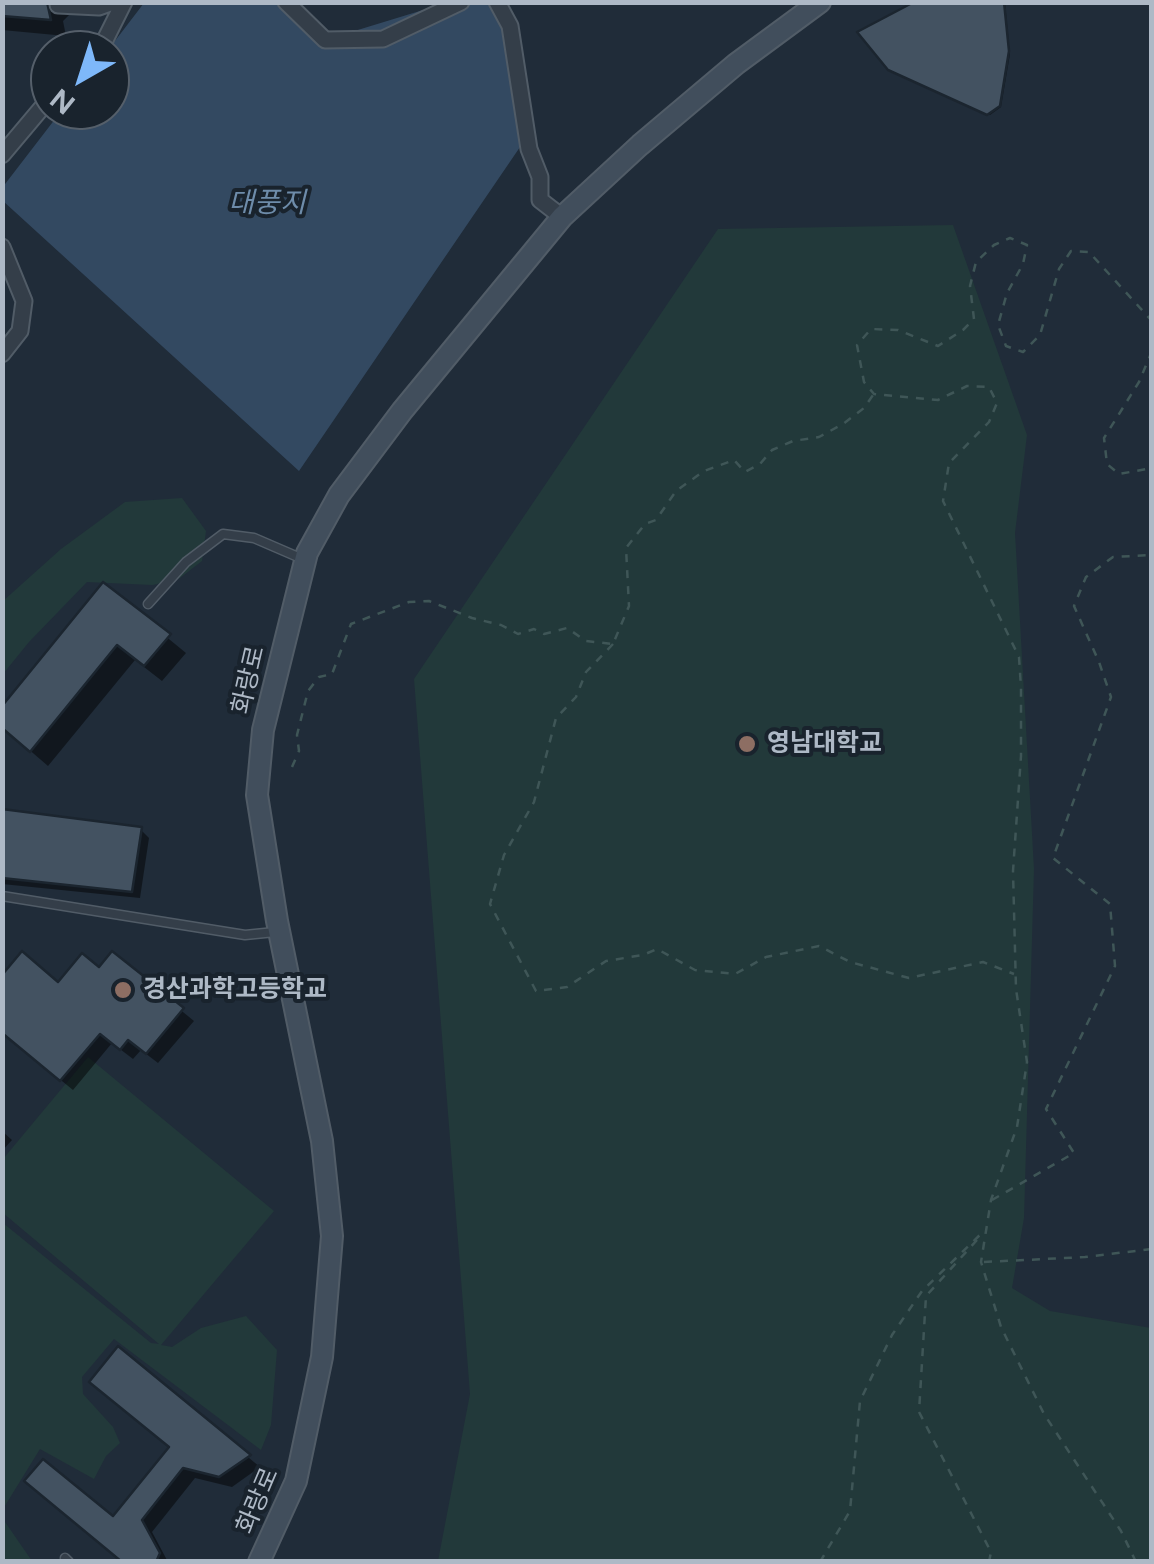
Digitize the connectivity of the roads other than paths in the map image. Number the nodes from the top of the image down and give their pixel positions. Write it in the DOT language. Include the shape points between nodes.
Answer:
graph roads {
  1 [pos="112,2"];
  2 [pos="124,2"];
  3 [pos="286,2"];
  4 [pos="460,2"];
  5 [pos="497,2"];
  6 [pos="820,2"];
  7 [pos="58,5"];
  8 [pos="110,30"];
  9 [pos="30,121"];
  10 [pos="2,154"];
  11 [pos="562,218"];
  12 [pos="2,247"];
  13 [pos="2,354"];
  14 [pos="305,560"];
  15 [pos="148,604"];
  16 [pos="2,896"];
  17 [pos="280,932"];
  18 [pos="259,1562"];
  1 -- 7 [label="street"];
  2 -- 8 [label="street"];
  3 -- 4 [label="street" via="325,40 384,39"];
  5 -- 11 [label="street" via="510,26 540,200"];
  6 -- 11 [label="street, 화랑로" via="640,144"];
  9 -- 10 [label="street"];
  11 -- 14 [label="street, 화랑로" via="402,411 339,495"];
  12 -- 13 [label="street" via="24,301 20,331"];
  14 -- 15 [label="lane" via="254,538 223,534"];
  14 -- 17 [label="street, 화랑로" via="263,730 257,796"];
  16 -- 17 [label="lane" via="246,935"];
  17 -- 18 [label="street, 화랑로" via="322,1141 332,1236 322,1357 296,1482"];
}
